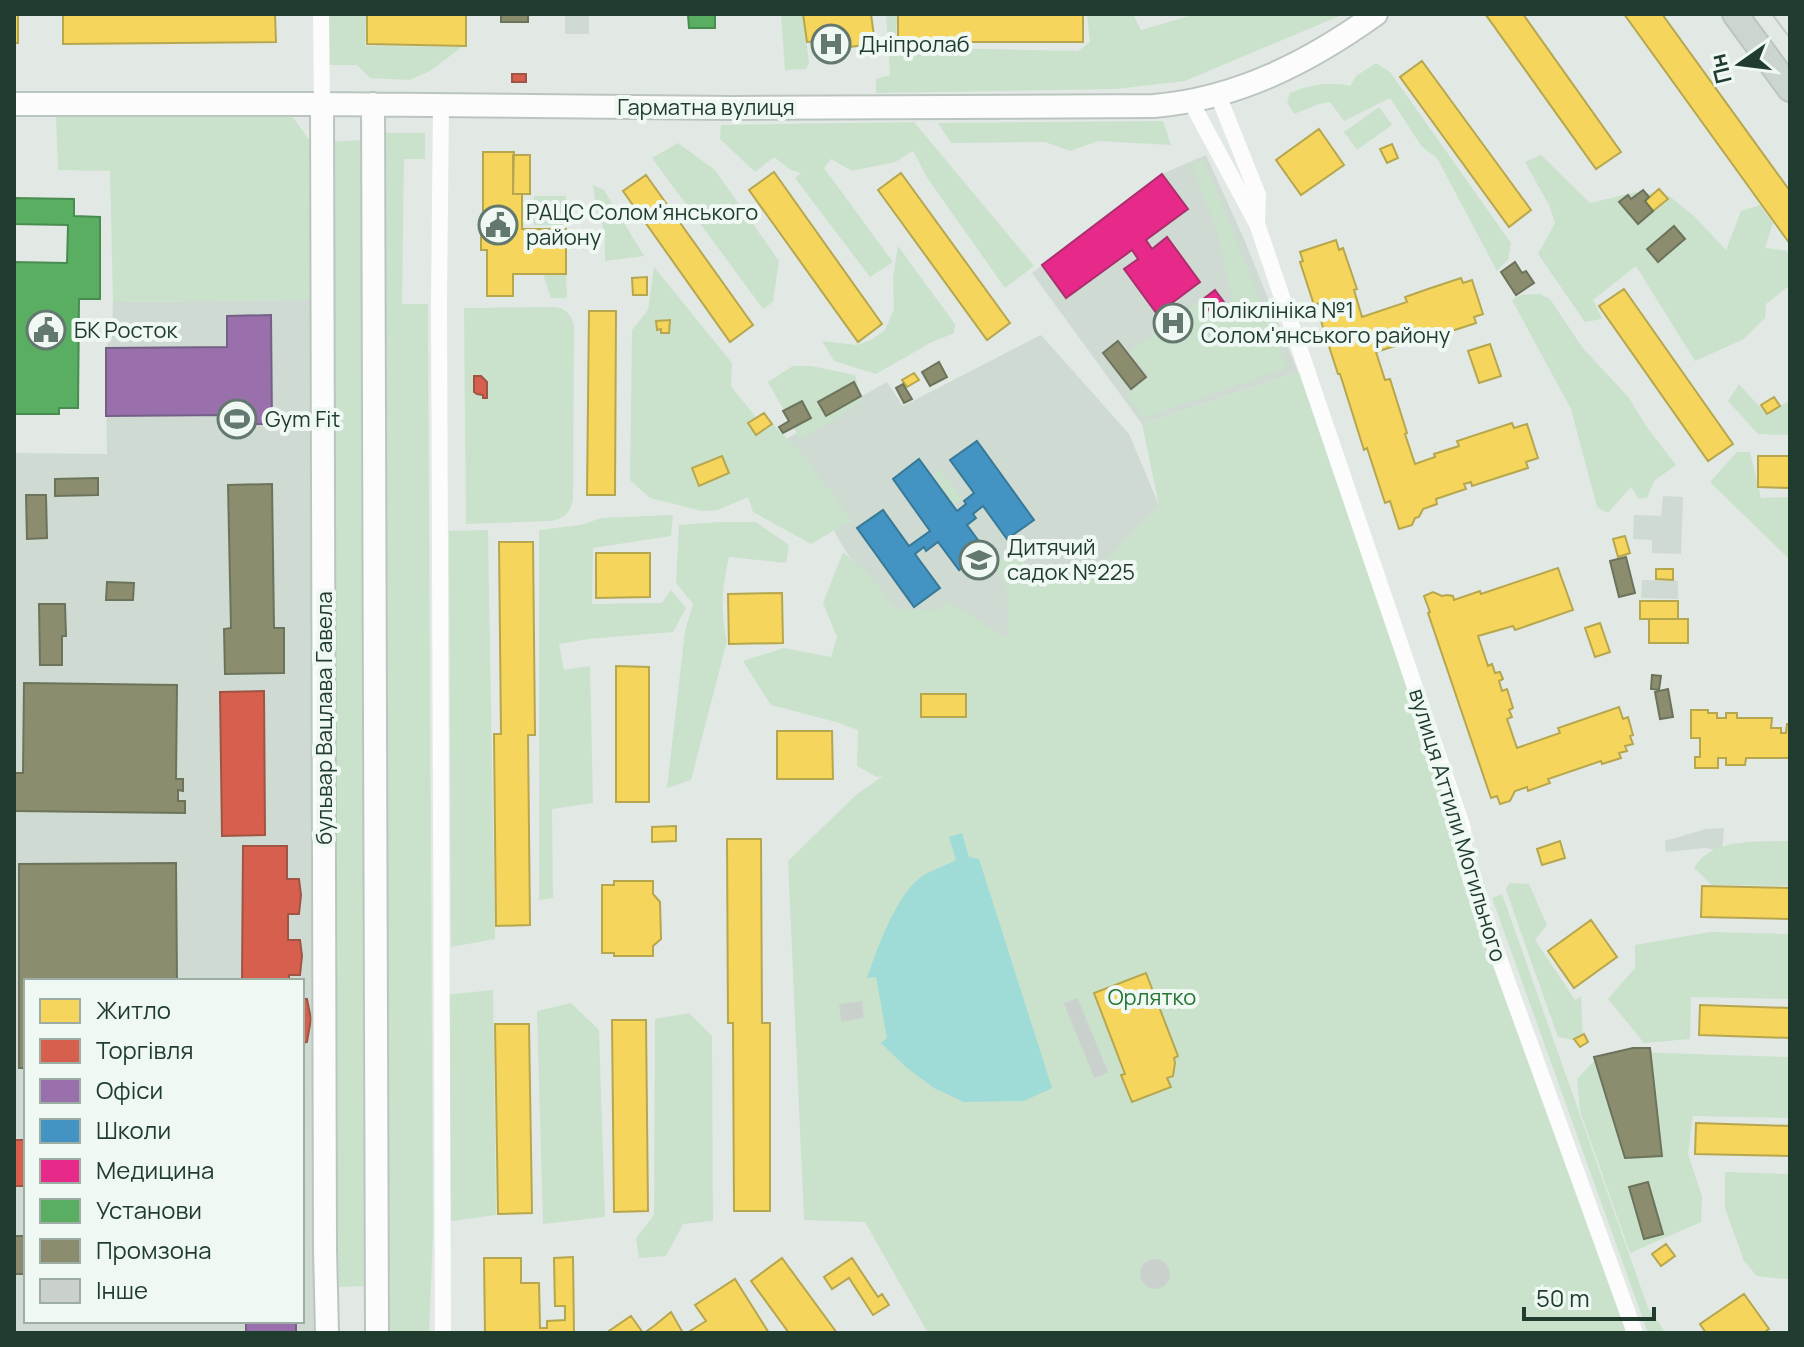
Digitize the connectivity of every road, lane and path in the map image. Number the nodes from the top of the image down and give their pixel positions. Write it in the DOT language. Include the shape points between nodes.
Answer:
graph roads {
  1 [pos="321,14"];
  2 [pos="1376,14"];
  3 [pos="1735,14"];
  4 [pos="1790,89"];
  5 [pos="1218,95"];
  6 [pos="1191,102"];
  7 [pos="14,104"];
  8 [pos="322,104"];
  9 [pos="373,104"];
  10 [pos="441,105"];
  11 [pos="1257,224"];
  12 [pos="327,1333"];
  13 [pos="377,1333"];
  14 [pos="443,1333"];
  15 [pos="1635,1333"];
  1 -- 8 [label="street"];
  2 -- 5 [label="street, Гарматна вулиця" via="1292,66"];
  3 -- 4 [label="main road"];
  5 -- 6 [label="street, Гарматна вулиця"];
  5 -- 11 [label="street, вулиця Аттили Могильного" via="1258,195"];
  6 -- 10 [label="street, Гарматна вулиця" via="1108,108"];
  6 -- 11 [label="street, вулиця Аттили Могильного"];
  7 -- 8 [label="street, Гарматна вулиця"];
  8 -- 9 [label="street, Гарматна вулиця"];
  8 -- 12 [label="street, бульвар Вацлава Гавела"];
  9 -- 10 [label="street, Гарматна вулиця"];
  9 -- 13 [label="street"];
  10 -- 14 [label="street"];
  11 -- 15 [label="street, вулиця Аттили Могильного" via="1463,828 1465,862 1476,895"];
}
